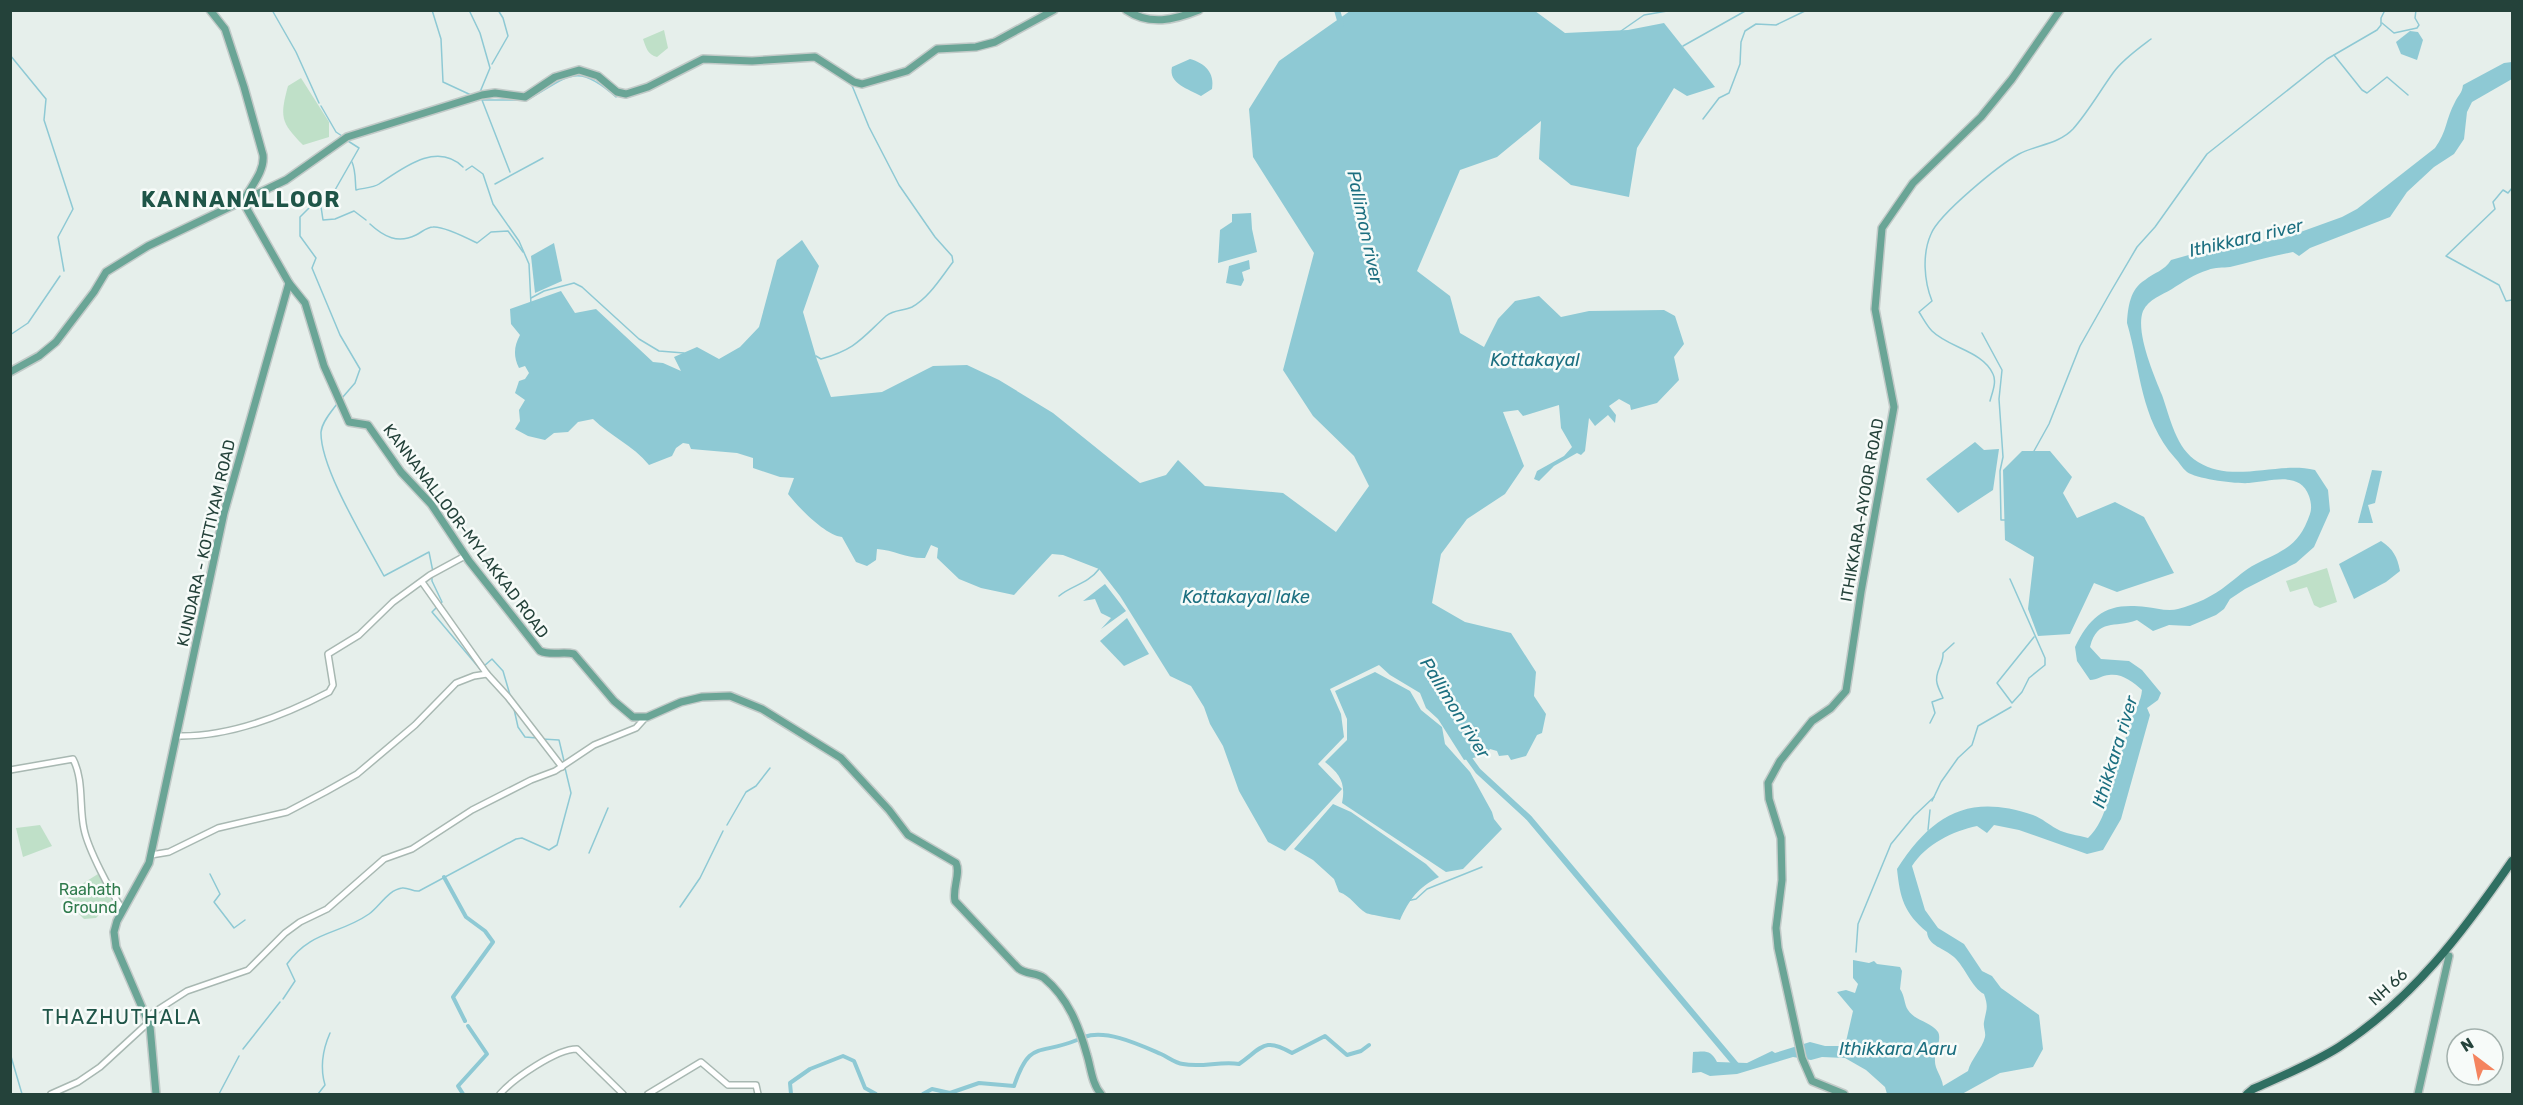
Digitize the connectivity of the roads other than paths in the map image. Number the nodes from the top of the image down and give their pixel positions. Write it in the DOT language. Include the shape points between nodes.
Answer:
graph roads {
  1 [pos="210,10"];
  2 [pos="1054,10"];
  3 [pos="1126,10"];
  4 [pos="1200,10"];
  5 [pos="2060,10"];
  6 [pos="243,202"];
  7 [pos="289,284"];
  8 [pos="10,372"];
  9 [pos="465,556"];
  10 [pos="422,582"];
  11 [pos="484,669"];
  12 [pos="645,718"];
  13 [pos="179,736"];
  14 [pos="562,767"];
  15 [pos="10,770"];
  16 [pos="152,855"];
  17 [pos="2512,861"];
  18 [pos="2512,869"];
  19 [pos="123,910"];
  20 [pos="2441,970"];
  21 [pos="148,1019"];
  22 [pos="1097,1093"];
  23 [pos="2248,1094"];
  24 [pos="51,1095"];
  25 [pos="156,1095"];
  26 [pos="500,1095"];
  27 [pos="623,1095"];
  28 [pos="648,1095"];
  29 [pos="758,1095"];
  30 [pos="1844,1095"];
  31 [pos="2418,1095"];
  1 -- 6 [label="main road" via="225,29 263,155 264,164"];
  2 -- 6 [label="main road" via="994,42 938,49 907,71 862,84 815,57 703,59 627,94 617,92 598,76 579,70 555,77 525,98 482,95 362,130 347,136 286,180"];
  3 -- 4 [label="main road" via="1144,21 1153,21"];
  5 -- 30 [label="main road, ITHIKKARA-AYOOR ROAD" via="1981,117 1913,183 1882,228 1875,309 1894,407 1846,691 1812,721 1768,783 1781,838 1778,948 1799,1045 1810,1078 1817,1085"];
  6 -- 7 [label="main road"];
  6 -- 8 [label="main road" via="148,246 106,272 56,342"];
  7 -- 9 [label="main road, KANNANALLOOR-MYLAKKAD ROAD" via="304,303 324,366 349,422 368,425 401,472 431,504"];
  7 -- 13 [label="main road, KUNDARA - KOTTIYAM ROAD" via="224,513"];
  9 -- 10 [label="street"];
  9 -- 12 [label="main road, KANNANALLOOR-MYLAKKAD ROAD" via="540,651 574,654 624,710 633,717"];
  10 -- 11 [label="street"];
  10 -- 13 [label="street" via="393,602 359,635 328,654 333,685 329,692 261,722"];
  11 -- 14 [label="street"];
  11 -- 16 [label="street" via="456,683 416,725 372,762 325,792 287,812 218,828 169,852"];
  12 -- 14 [label="street" via="636,728 594,745"];
  12 -- 22 [label="main road" via="694,698 730,696 789,724 841,758 908,835 957,865 955,901 1018,968 1041,976 1064,1001 1077,1022"];
  13 -- 16 [label="main road, KUNDARA - KOTTIYAM ROAD"];
  14 -- 21 [label="street" via="472,810 412,849 384,859 327,909 285,933 248,970 187,991"];
  15 -- 19 [label="street" via="74,759 84,832"];
  16 -- 19 [label="main road, KUNDARA - KOTTIYAM ROAD"];
  17 -- 23 [label="highway, NH 66" via="2453,944 2402,996 2338,1048"];
  18 -- 20 [label="highway, NH 66"];
  19 -- 21 [label="main road, KUNDARA - KOTTIYAM ROAD" via="114,941"];
  20 -- 23 [label="highway, NH 66" via="2344,1049 2256,1094"];
  20 -- 31 [label="main road"];
  21 -- 24 [label="street" via="100,1067"];
  21 -- 25 [label="main road, KUNDARA - KOTTIYAM ROAD"];
  26 -- 27 [label="street" via="551,1057 577,1049"];
  28 -- 29 [label="street" via="701,1062 728,1085 756,1085"];
}
